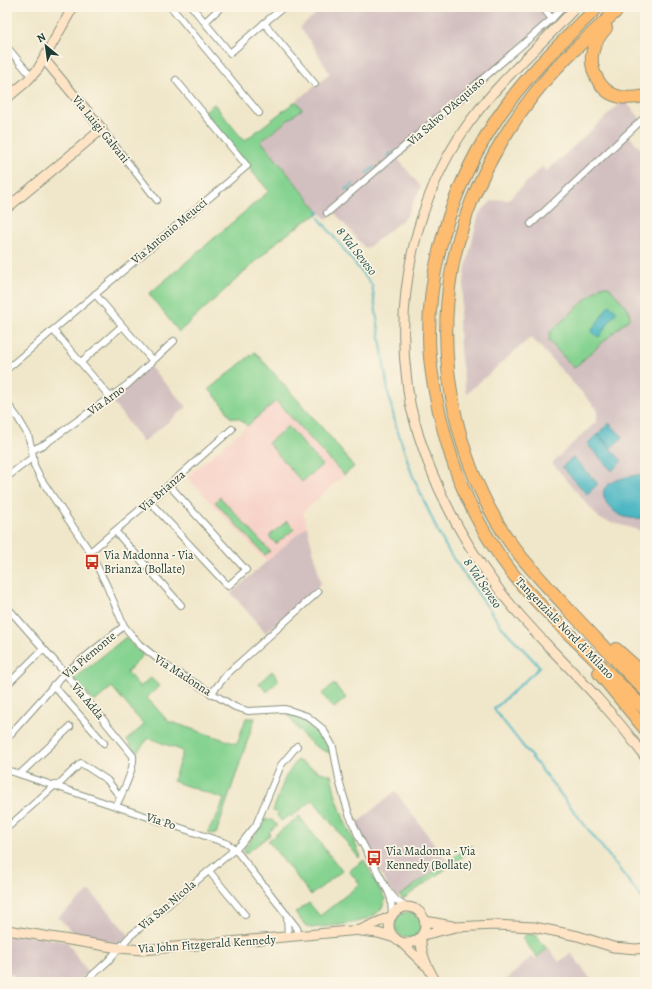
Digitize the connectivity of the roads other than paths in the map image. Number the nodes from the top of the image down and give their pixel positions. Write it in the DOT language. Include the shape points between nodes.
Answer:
graph roads {
  1 [pos="73,7"];
  2 [pos="171,7"];
  3 [pos="192,7"];
  4 [pos="221,7"];
  5 [pos="284,7"];
  6 [pos="542,7"];
  7 [pos="563,7"];
  8 [pos="576,7"];
  9 [pos="598,7"];
  10 [pos="621,7"];
  11 [pos="627,7"];
  12 [pos="552,19"];
  13 [pos="205,22"];
  14 [pos="264,23"];
  15 [pos="7,47"];
  16 [pos="44,59"];
  17 [pos="32,77"];
  18 [pos="176,80"];
  19 [pos="315,84"];
  20 [pos="645,96"];
  21 [pos="7,98"];
  22 [pos="259,114"];
  23 [pos="645,118"];
  24 [pos="102,129"];
  25 [pos="158,200"];
  26 [pos="7,208"];
  27 [pos="327,213"];
  28 [pos="532,224"];
  29 [pos="95,294"];
  30 [pos="122,326"];
  31 [pos="53,330"];
  32 [pos="174,341"];
  33 [pos="152,360"];
  34 [pos="81,362"];
  35 [pos="7,369"];
  36 [pos="110,397"];
  37 [pos="7,402"];
  38 [pos="232,430"];
  39 [pos="32,450"];
  40 [pos="33,457"];
  41 [pos="7,477"];
  42 [pos="169,485"];
  43 [pos="150,502"];
  44 [pos="115,532"];
  45 [pos="90,552"];
  46 [pos="318,592"];
  47 [pos="559,600"];
  48 [pos="181,605"];
  49 [pos="7,606"];
  50 [pos="547,612"];
  51 [pos="124,626"];
  52 [pos="43,649"];
  53 [pos="65,673"];
  54 [pos="645,675"];
  55 [pos="7,685"];
  56 [pos="53,685"];
  57 [pos="645,690"];
  58 [pos="211,694"];
  59 [pos="645,709"];
  60 [pos="70,727"];
  61 [pos="645,729"];
  62 [pos="7,738"];
  63 [pos="104,743"];
  64 [pos="297,746"];
  65 [pos="645,757"];
  66 [pos="7,770"];
  67 [pos="20,774"];
  68 [pos="56,785"];
  69 [pos="121,795"];
  70 [pos="116,806"];
  71 [pos="7,828"];
  72 [pos="235,849"];
  73 [pos="209,871"];
  74 [pos="388,891"];
  75 [pos="406,907"];
  76 [pos="245,915"];
  77 [pos="287,915"];
  78 [pos="392,916"];
  79 [pos="425,921"];
  80 [pos="456,927"];
  81 [pos="7,930"];
  82 [pos="360,930"];
  83 [pos="299,936"];
  84 [pos="422,936"];
  85 [pos="288,938"];
  86 [pos="398,940"];
  87 [pos="119,948"];
  88 [pos="645,948"];
  89 [pos="428,967"];
  90 [pos="85,982"];
  91 [pos="436,982"];
  1 -- 16 [label="street"];
  2 -- 22 [label="street"];
  3 -- 13 [label="street"];
  4 -- 13 [label="street"];
  5 -- 14 [label="street"];
  6 -- 12 [label="street"];
  7 -- 12 [label="street, Via Salvo D'Acquisto"];
  8 -- 65 [label="street" via="485,102 455,145 435,183 421,222 405,297 405,368 410,406 429,465 451,514 474,554 510,603 606,708"];
  9 -- 50 [label="highway, Tangenziale Nord di Milano" via="563,40 510,100 468,168 440,244 431,302 429,338 432,379 452,459 465,495 479,524 503,560"];
  10 -- 47 [label="highway, Tangenziale Nord di Milano" via="564,60 532,98 504,138 468,208 451,274 446,346 452,393 463,441 478,486 494,517 509,541"];
  11 -- 20 [label="highway" via="597,40 592,54 593,68 600,83 611,94 628,98"];
  12 -- 27 [label="street, Via Salvo D'Acquisto"];
  13 -- 14 [label="street" via="230,53"];
  14 -- 19 [label="street"];
  15 -- 17 [label="street"];
  16 -- 17 [label="street"];
  16 -- 24 [label="street, Via Luigi Galvani"];
  17 -- 21 [label="street"];
  18 -- 29 [label="street, Via Antonio Meucci" via="247,166"];
  23 -- 28 [label="street"];
  24 -- 25 [label="street, Via Luigi Galvani"];
  24 -- 26 [label="street"];
  29 -- 30 [label="street"];
  29 -- 31 [label="street, Via Antonio Meucci"];
  30 -- 33 [label="street"];
  30 -- 34 [label="street"];
  31 -- 34 [label="street"];
  31 -- 35 [label="street, Via Antonio Meucci"];
  32 -- 33 [label="street, Via Arno"];
  33 -- 36 [label="street, Via Arno" via="127,385"];
  34 -- 36 [label="street"];
  36 -- 39 [label="street, Via Arno" via="45,444"];
  37 -- 39 [label="street, Via Madonna" via="28,435"];
  38 -- 42 [label="street, Via Brianza"];
  39 -- 40 [label="street, Via Madonna"];
  40 -- 41 [label="street"];
  40 -- 45 [label="street, Via Madonna" via="34,465 45,486"];
  42 -- 43 [label="street, Via Brianza"];
  42 -- 43 [label="street" via="246,570 228,586"];
  43 -- 44 [label="street, Via Brianza"];
  44 -- 45 [label="street, Via Brianza"];
  44 -- 48 [label="street"];
  45 -- 51 [label="street, Via Madonna"];
  46 -- 58 [label="street" via="227,674"];
  47 -- 54 [label="highway"];
  47 -- 57 [label="highway, Tangenziale Nord di Milano"];
  49 -- 52 [label="street, Via Adda"];
  50 -- 59 [label="highway, Tangenziale Nord di Milano"];
  50 -- 61 [label="highway"];
  51 -- 53 [label="street, Via Piemonte"];
  51 -- 58 [label="street, Via Madonna" via="152,655"];
  52 -- 53 [label="street, Via Adda"];
  52 -- 55 [label="street"];
  53 -- 56 [label="street, Via Piemonte"];
  53 -- 69 [label="street, Via Adda" via="133,756 134,760"];
  56 -- 62 [label="street, Via Piemonte"];
  56 -- 63 [label="street"];
  58 -- 74 [label="street, Via Madonna" via="248,711 284,709 296,712 307,716 323,729 333,747 349,814"];
  60 -- 67 [label="street"];
  64 -- 72 [label="street, Via San Nicola" via="281,765 256,825"];
  66 -- 67 [label="street, Via Po"];
  67 -- 68 [label="street, Via Po"];
  68 -- 69 [label="street" via="81,763 107,780"];
  68 -- 70 [label="street, Via Po"];
  68 -- 71 [label="street"];
  69 -- 70 [label="street, Via Adda"];
  70 -- 72 [label="street, Via Po" via="226,843"];
  72 -- 73 [label="street, Via San Nicola"];
  72 -- 77 [label="street, Via Po"];
  73 -- 76 [label="street"];
  73 -- 87 [label="street, Via San Nicola"];
  74 -- 75 [label="street, Via Madonna"];
  74 -- 78 [label="street, Via Madonna"];
  75 -- 78 [label="street"];
  75 -- 79 [label="street" via="418,911"];
  77 -- 83 [label="street, Via Po"];
  77 -- 85 [label="street"];
  78 -- 82 [label="street, Via John Fitzgerald Kennedy"];
  78 -- 86 [label="street" via="389,927"];
  79 -- 80 [label="street"];
  79 -- 84 [label="street"];
  80 -- 84 [label="street"];
  80 -- 88 [label="street" via="534,927 614,947"];
  81 -- 87 [label="street, Via John Fitzgerald Kennedy"];
  82 -- 83 [label="street, Via John Fitzgerald Kennedy"];
  82 -- 86 [label="street, Via John Fitzgerald Kennedy"];
  83 -- 85 [label="street, Via John Fitzgerald Kennedy"];
  84 -- 86 [label="street" via="410,943"];
  84 -- 89 [label="street" via="421,947"];
  85 -- 87 [label="street, Via John Fitzgerald Kennedy" via="142,950"];
  86 -- 89 [label="street"];
  87 -- 90 [label="street, Via San Nicola"];
  89 -- 91 [label="street"];
}
